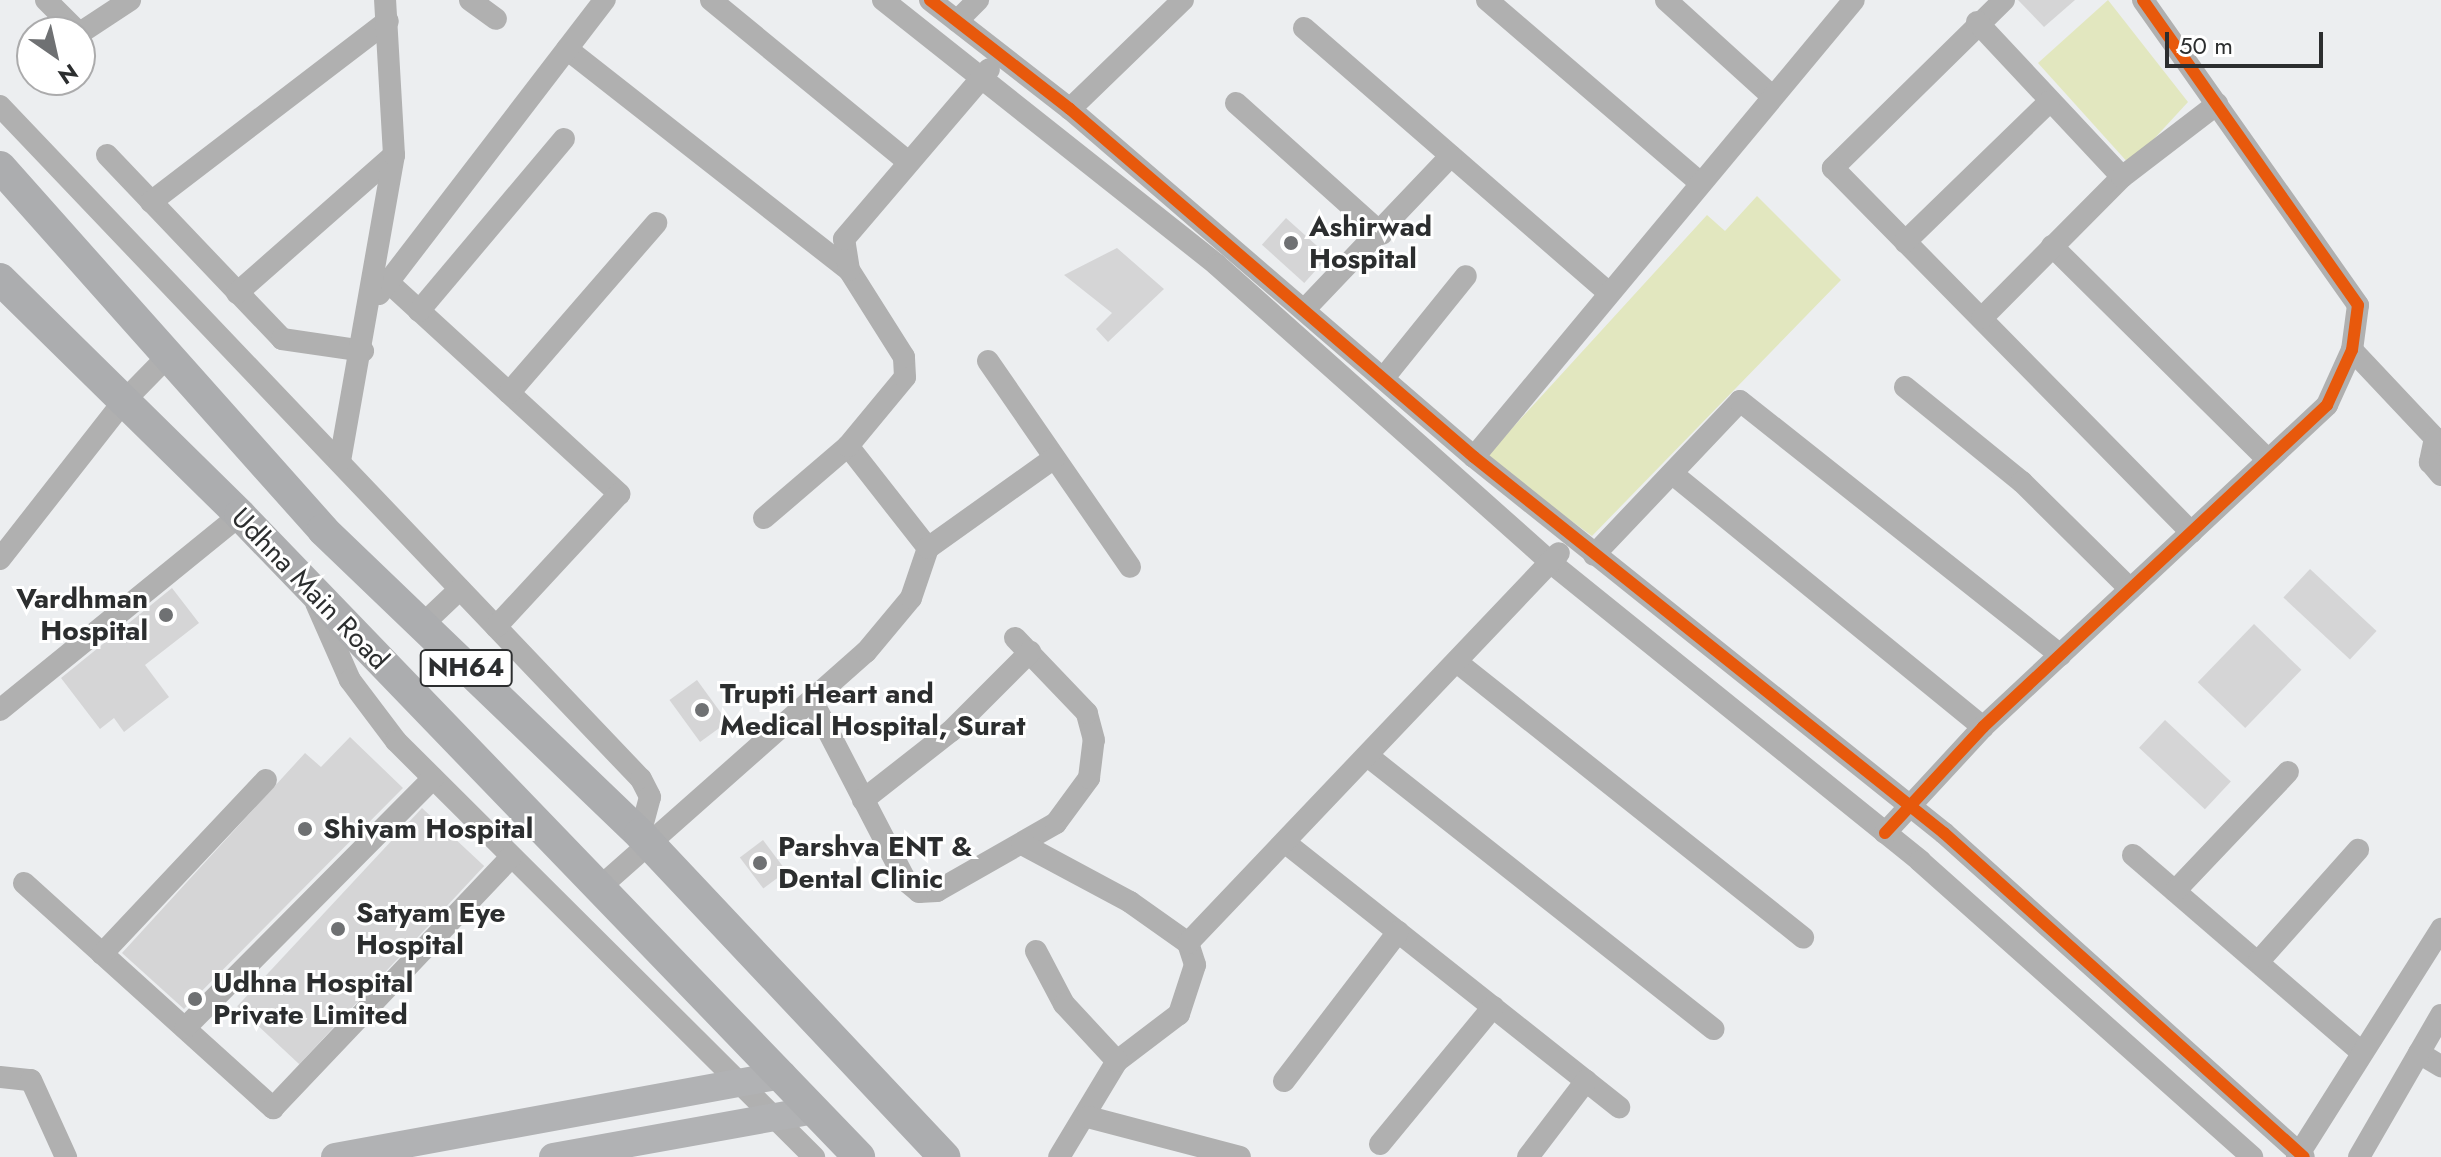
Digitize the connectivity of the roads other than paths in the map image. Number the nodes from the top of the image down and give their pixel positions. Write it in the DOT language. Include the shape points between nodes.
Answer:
graph roads {
  1 [pos="46,0"];
  2 [pos="130,0"];
  3 [pos="470,0"];
  4 [pos="605,0"];
  5 [pos="711,0"];
  6 [pos="883,0"];
  7 [pos="930,0"];
  8 [pos="978,0"];
  9 [pos="1183,0"];
  10 [pos="1487,0"];
  11 [pos="1666,0"];
  12 [pos="2004,0"];
  13 [pos="2143,0"];
  14 [pos="1848,2"];
  15 [pos="387,11"];
  16 [pos="62,16"];
  17 [pos="496,19"];
  18 [pos="96,21"];
  19 [pos="957,21"];
  20 [pos="1977,22"];
  21 [pos="1304,28"];
  22 [pos="567,49"];
  23 [pos="1001,56"];
  24 [pos="979,79"];
  25 [pos="1772,96"];
  26 [pos="2049,102"];
  27 [pos="1236,103"];
  28 [pos="2217,104"];
  29 [pos="0,106"];
  30 [pos="1070,109"];
  31 [pos="564,139"];
  32 [pos="107,155"];
  33 [pos="394,155"];
  34 [pos="1451,156"];
  35 [pos="908,162"];
  36 [pos="0,167"];
  37 [pos="2122,177"];
  38 [pos="1699,182"];
  39 [pos="151,202"];
  40 [pos="656,223"];
  41 [pos="1382,234"];
  42 [pos="1905,242"];
  43 [pos="2052,246"];
  44 [pos="849,270"];
  45 [pos="1466,276"];
  46 [pos="0,279"];
  47 [pos="388,282"];
  48 [pos="237,293"];
  49 [pos="1609,293"];
  50 [pos="371,305"];
  51 [pos="1306,308"];
  52 [pos="419,311"];
  53 [pos="1982,318"];
  54 [pos="2352,350"];
  55 [pos="363,351"];
  56 [pos="168,356"];
  57 [pos="988,361"];
  58 [pos="1386,375"];
  59 [pos="1905,387"];
  60 [pos="509,393"];
  61 [pos="123,402"];
  62 [pos="848,446"];
  63 [pos="1474,457"];
  64 [pos="1054,458"];
  65 [pos="2268,460"];
  66 [pos="340,461"];
  67 [pos="1674,475"];
  68 [pos="2441,475"];
  69 [pos="240,515"];
  70 [pos="764,518"];
  71 [pos="2191,532"];
  72 [pos="1573,538"];
  73 [pos="928,548"];
  74 [pos="1594,555"];
  75 [pos="0,559"];
  76 [pos="1550,562"];
  77 [pos="1130,567"];
  78 [pos="460,589"];
  79 [pos="2130,589"];
  80 [pos="310,591"];
  81 [pos="422,625"];
  82 [pos="496,627"];
  83 [pos="2060,655"];
  84 [pos="1458,663"];
  85 [pos="812,700"];
  86 [pos="0,710"];
  87 [pos="1983,727"];
  88 [pos="1369,757"];
  89 [pos="2288,772"];
  90 [pos="433,778"];
  91 [pos="266,780"];
  92 [pos="863,800"];
  93 [pos="1906,805"];
  94 [pos="1885,833"];
  95 [pos="644,840"];
  96 [pos="1022,844"];
  97 [pos="1287,844"];
  98 [pos="2358,850"];
  99 [pos="2133,855"];
  100 [pos="511,857"];
  101 [pos="24,883"];
  102 [pos="599,888"];
  103 [pos="2175,891"];
  104 [pos="2441,929"];
  105 [pos="1398,932"];
  106 [pos="1803,937"];
  107 [pos="1188,943"];
  108 [pos="1036,951"];
  109 [pos="102,954"];
  110 [pos="2259,961"];
  111 [pos="1493,1007"];
  112 [pos="2441,1015"];
  113 [pos="185,1028"];
  114 [pos="1713,1029"];
  115 [pos="2361,1052"];
  116 [pos="2419,1053"];
  117 [pos="1117,1061"];
  118 [pos="2441,1066"];
  119 [pos="783,1075"];
  120 [pos="0,1077"];
  121 [pos="742,1081"];
  122 [pos="1284,1081"];
  123 [pos="1586,1081"];
  124 [pos="1619,1107"];
  125 [pos="815,1110"];
  126 [pos="775,1116"];
  127 [pos="1088,1117"];
  128 [pos="917,1131"];
  129 [pos="1380,1144"];
  130 [pos="2300,1156"];
  131 [pos="66,1157"];
  132 [pos="335,1157"];
  133 [pos="553,1157"];
  134 [pos="814,1157"];
  135 [pos="859,1157"];
  136 [pos="944,1157"];
  137 [pos="961,1157"];
  138 [pos="1059,1157"];
  139 [pos="1240,1157"];
  140 [pos="1528,1157"];
  141 [pos="2252,1157"];
  142 [pos="2359,1157"];
  1 -- 16 [label="street"];
  2 -- 18 [label="street"];
  3 -- 17 [label="street"];
  4 -- 22 [label="street"];
  5 -- 35 [label="street"];
  6 -- 24 [label="street"];
  7 -- 19 [label="street"];
  8 -- 19 [label="street"];
  9 -- 30 [label="street"];
  10 -- 38 [label="street"];
  11 -- 25 [label="street"];
  12 -- 20 [label="street"];
  13 -- 28 [label="street"];
  14 -- 25 [label="street"];
  15 -- 33 [label="street"];
  15 -- 39 [label="street"];
  19 -- 23 [label="street"];
  20 -- 26 [label="street"];
  20 -- 42 [label="street" via="1833,168"];
  21 -- 34 [label="street"];
  22 -- 44 [label="street"];
  22 -- 47 [label="street"];
  23 -- 24 [label="street"];
  23 -- 30 [label="street"];
  24 -- 35 [label="street"];
  24 -- 76 [label="street" via="1217,265"];
  25 -- 38 [label="street"];
  26 -- 37 [label="street"];
  26 -- 42 [label="street"];
  27 -- 41 [label="street"];
  28 -- 37 [label="street"];
  28 -- 54 [label="street" via="2358,305"];
  29 -- 66 [label="street"];
  30 -- 51 [label="street"];
  31 -- 52 [label="street"];
  32 -- 39 [label="street"];
  33 -- 48 [label="street"];
  33 -- 50 [label="street"];
  34 -- 41 [label="street"];
  34 -- 49 [label="street"];
  35 -- 44 [label="street" via="844,239"];
  36 -- 56 [label="highway, NH64"];
  37 -- 43 [label="street"];
  38 -- 49 [label="street"];
  39 -- 48 [label="street"];
  40 -- 60 [label="street"];
  41 -- 51 [label="street"];
  42 -- 53 [label="street"];
  43 -- 53 [label="street"];
  43 -- 65 [label="street"];
  44 -- 62 [label="street" via="908,368"];
  45 -- 58 [label="street"];
  46 -- 61 [label="highway, Udhna Main Road"];
  47 -- 50 [label="street"];
  47 -- 52 [label="street"];
  48 -- 55 [label="street" via="282,339"];
  49 -- 63 [label="street"];
  50 -- 55 [label="street"];
  51 -- 58 [label="street"];
  52 -- 60 [label="street"];
  53 -- 71 [label="street"];
  54 -- 65 [label="street" via="2327,405"];
  54 -- 68 [label="street" via="2435,438 2430,462"];
  55 -- 66 [label="street"];
  56 -- 61 [label="street"];
  56 -- 81 [label="highway, NH64" via="323,530"];
  57 -- 64 [label="street"];
  58 -- 63 [label="street"];
  59 -- 79 [label="street" via="2022,482"];
  60 -- 82 [label="street" via="619,494"];
  61 -- 69 [label="highway, Udhna Main Road"];
  61 -- 75 [label="street"];
  62 -- 70 [label="street"];
  62 -- 73 [label="street"];
  63 -- 72 [label="street"];
  64 -- 73 [label="street"];
  64 -- 77 [label="street"];
  65 -- 71 [label="street"];
  66 -- 78 [label="street"];
  67 -- 74 [label="street"];
  67 -- 83 [label="street" via="1740,401"];
  67 -- 87 [label="street"];
  69 -- 80 [label="highway, Udhna Main Road"];
  69 -- 86 [label="street"];
  71 -- 79 [label="street"];
  72 -- 74 [label="street"];
  72 -- 76 [label="street"];
  73 -- 85 [label="street" via="911,598"];
  74 -- 93 [label="street"];
  76 -- 84 [label="street"];
  76 -- 94 [label="street"];
  78 -- 81 [label="street"];
  78 -- 82 [label="street"];
  79 -- 83 [label="street"];
  80 -- 90 [label="street" via="363,702"];
  80 -- 102 [label="highway, Udhna Main Road"];
  81 -- 95 [label="highway, NH64"];
  82 -- 95 [label="street" via="641,779 650,797"];
  83 -- 87 [label="street"];
  84 -- 88 [label="street"];
  84 -- 106 [label="street"];
  85 -- 92 [label="street"];
  85 -- 95 [label="street"];
  87 -- 93 [label="street"];
  88 -- 97 [label="street"];
  88 -- 114 [label="street"];
  89 -- 103 [label="street"];
  90 -- 100 [label="street"];
  90 -- 113 [label="street"];
  91 -- 109 [label="street"];
  92 -- 96 [label="street" via="895,864 919,892 937,891"];
  92 -- 96 [label="street" via="951,731 1022,645 1066,684 1094,740 1089,778 1056,823"];
  93 -- 94 [label="street"];
  93 -- 130 [label="street"];
  94 -- 141 [label="street"];
  95 -- 102 [label="street"];
  95 -- 128 [label="highway, NH64"];
  96 -- 107 [label="street" via="1130,902"];
  97 -- 105 [label="street"];
  97 -- 107 [label="street"];
  98 -- 110 [label="street"];
  99 -- 103 [label="street"];
  100 -- 113 [label="street" via="280,1105 266,1106"];
  100 -- 121 [label="street"];
  101 -- 109 [label="street"];
  102 -- 119 [label="highway, Udhna Main Road"];
  103 -- 110 [label="street"];
  104 -- 115 [label="street"];
  105 -- 111 [label="street"];
  105 -- 122 [label="street"];
  107 -- 117 [label="street" via="1195,965 1179,1014"];
  108 -- 117 [label="street" via="1064,1004"];
  109 -- 113 [label="street"];
  110 -- 115 [label="street"];
  111 -- 123 [label="street"];
  111 -- 129 [label="street"];
  112 -- 116 [label="street"];
  115 -- 130 [label="street"];
  116 -- 118 [label="street"];
  116 -- 142 [label="street"];
  117 -- 127 [label="street"];
  119 -- 121 [label="main road"];
  119 -- 125 [label="highway, Udhna Main Road"];
  120 -- 131 [label="street" via="31,1080"];
  121 -- 126 [label="street"];
  121 -- 132 [label="main road"];
  123 -- 124 [label="street"];
  123 -- 140 [label="street"];
  125 -- 126 [label="main road"];
  125 -- 135 [label="highway, Udhna Main Road"];
  126 -- 133 [label="main road"];
  126 -- 134 [label="street"];
  127 -- 138 [label="street"];
  127 -- 139 [label="street"];
  128 -- 136 [label="highway, NH64"];
  128 -- 137 [label="street"];
}
